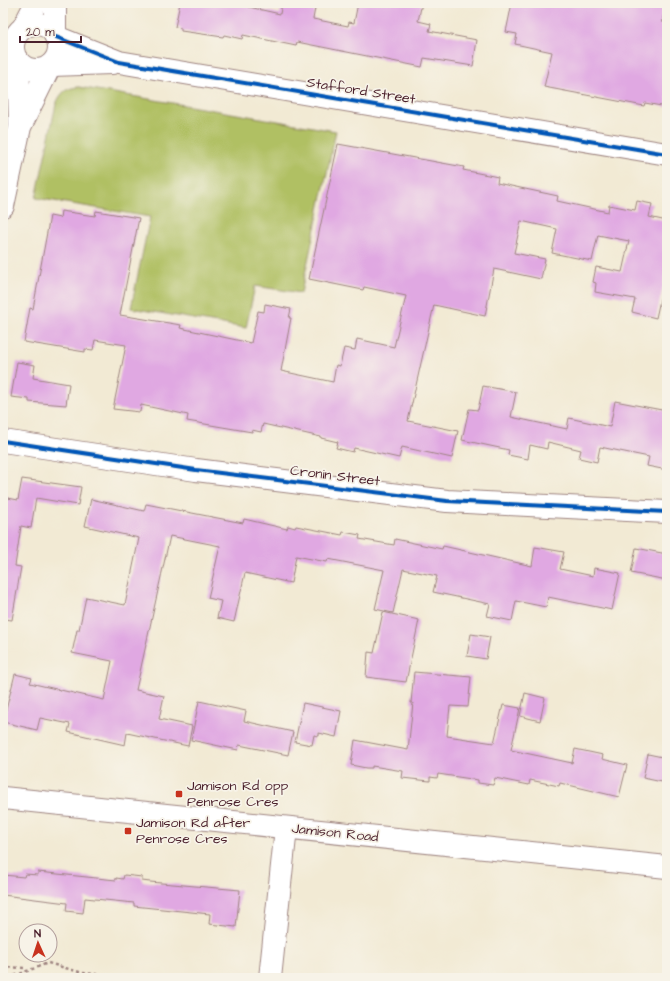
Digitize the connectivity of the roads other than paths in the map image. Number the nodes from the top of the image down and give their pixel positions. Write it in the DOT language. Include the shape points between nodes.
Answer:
graph roads {
  1 [pos="36,3"];
  2 [pos="55,3"];
  3 [pos="16,29"];
  4 [pos="56,36"];
  5 [pos="13,59"];
  6 [pos="120,62"];
  7 [pos="50,65"];
  8 [pos="20,127"];
  9 [pos="667,154"];
  10 [pos="3,206"];
  11 [pos="3,441"];
  12 [pos="667,512"];
  13 [pos="3,798"];
  14 [pos="286,828"];
  15 [pos="667,867"];
  16 [pos="270,978"];
  1 -- 3 [label="street"];
  2 -- 4 [label="street"];
  3 -- 4 [label="street" via="30,25 44,26"];
  3 -- 5 [label="street"];
  4 -- 6 [label="street, Stafford Street"];
  4 -- 7 [label="street" via="59,43 58,55"];
  5 -- 7 [label="street" via="23,66 36,70"];
  5 -- 8 [label="street"];
  6 -- 7 [label="street, Stafford Street"];
  6 -- 9 [label="street, Stafford Street"];
  7 -- 8 [label="street"];
  8 -- 10 [label="street"];
  11 -- 12 [label="street, Cronin Street" via="196,470 447,501"];
  13 -- 14 [label="street, Jamison Road"];
  14 -- 15 [label="street, Jamison Road"];
  14 -- 16 [label="street"];
}
